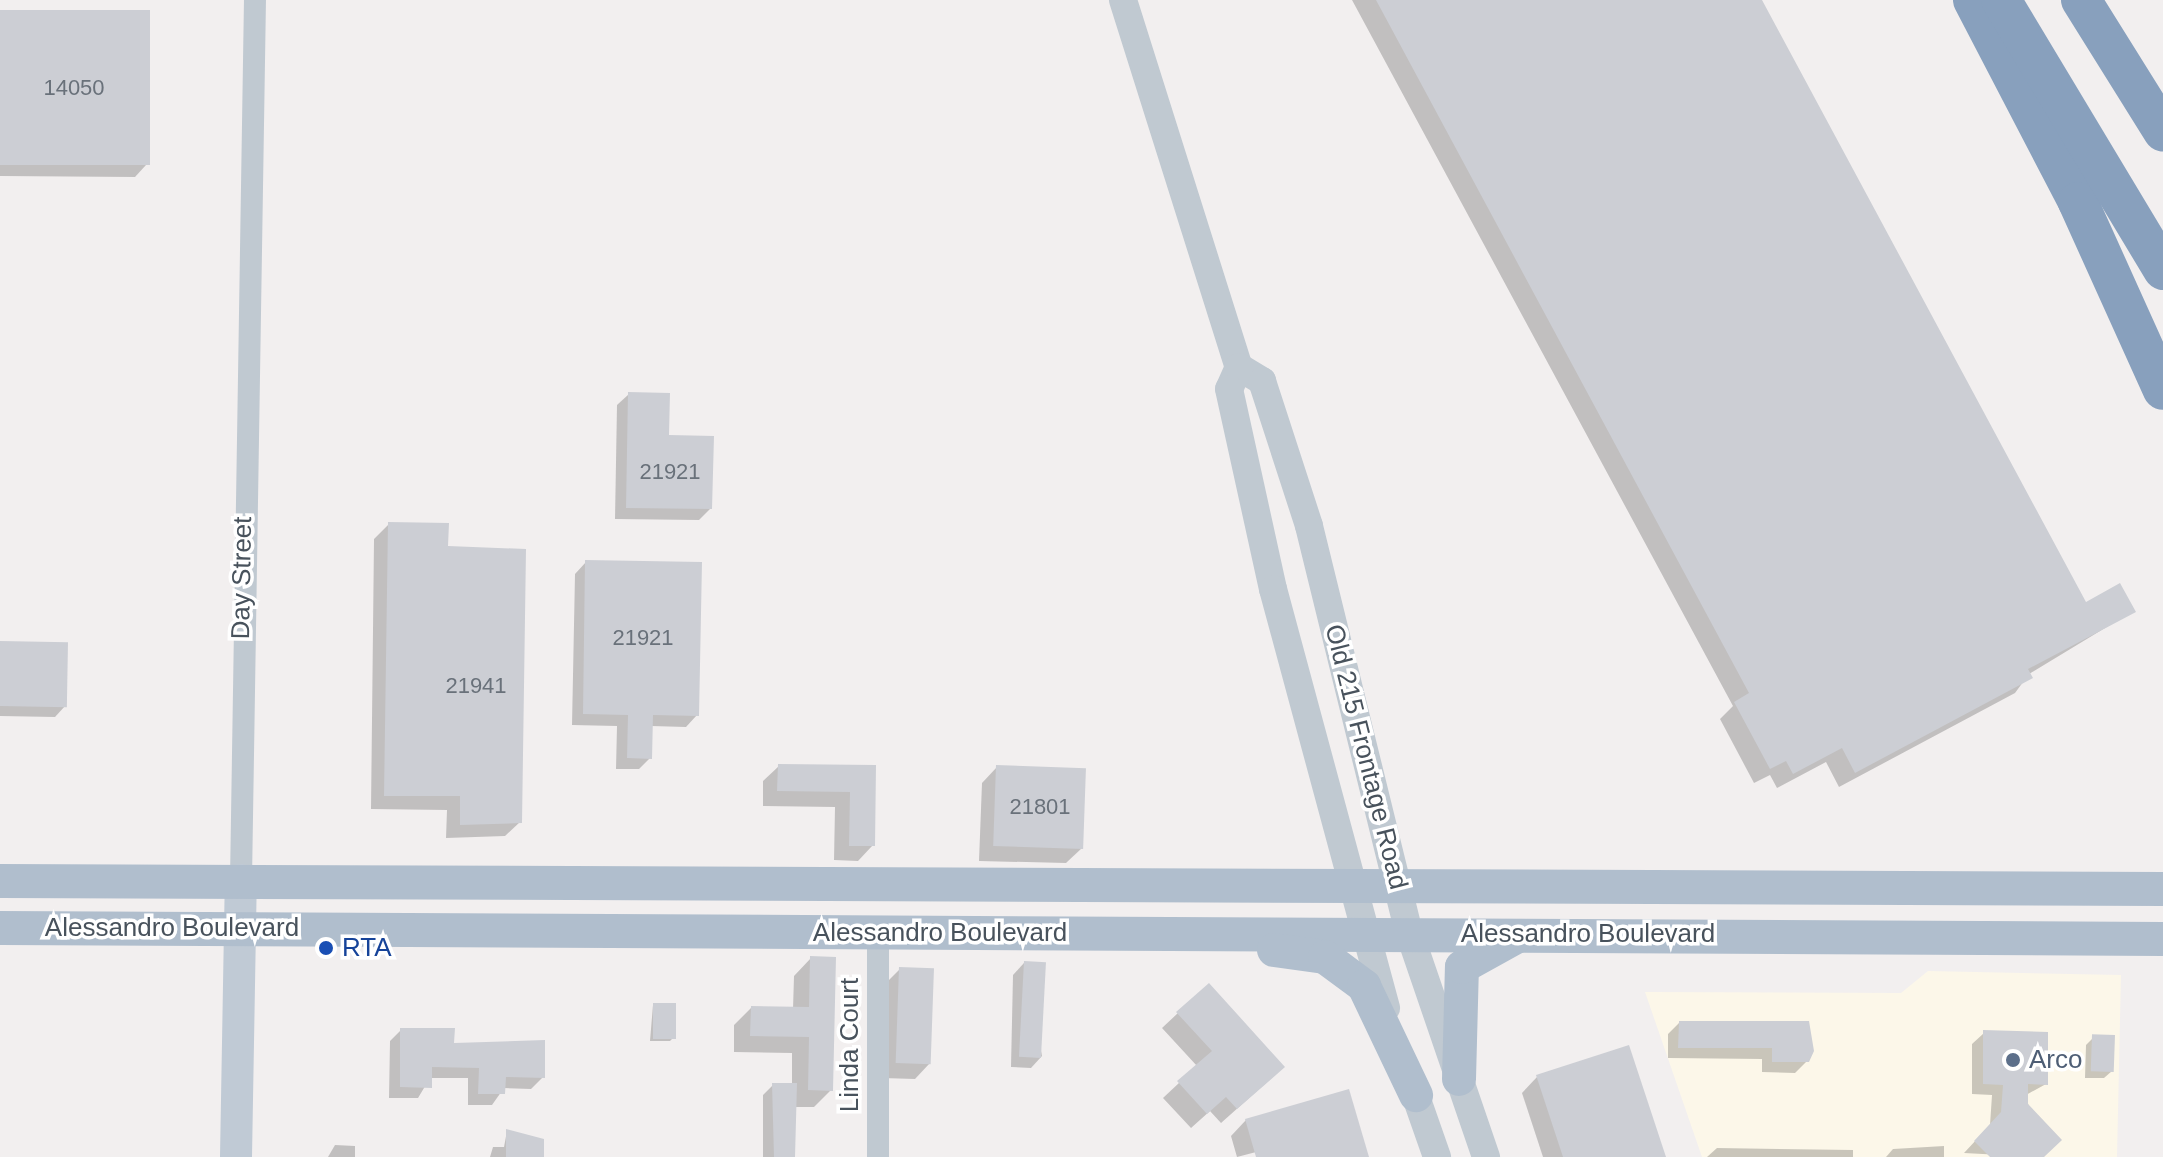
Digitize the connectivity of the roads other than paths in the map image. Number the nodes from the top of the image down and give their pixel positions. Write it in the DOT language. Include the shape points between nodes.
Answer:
graph roads {
  1 [pos="255,0"];
  2 [pos="1123,0"];
  3 [pos="1973,0"];
  4 [pos="2001,0"];
  5 [pos="2081,0"];
  6 [pos="2162,129"];
  7 [pos="2163,270"];
  8 [pos="1239,367"];
  9 [pos="2163,390"];
  10 [pos="241,880"];
  11 [pos="0,881"];
  12 [pos="1349,884"];
  13 [pos="1397,885"];
  14 [pos="2163,889"];
  15 [pos="239,927"];
  16 [pos="0,928"];
  17 [pos="1362,932"];
  18 [pos="1409,932"];
  19 [pos="1524,933"];
  20 [pos="878,934"];
  21 [pos="1042,937"];
  22 [pos="2163,939"];
  23 [pos="1459,1079"];
  24 [pos="1416,1095"];
  25 [pos="236,1157"];
  26 [pos="878,1157"];
  27 [pos="1437,1157"];
  28 [pos="1486,1157"];
  1 -- 10 [label="street, Day Street"];
  2 -- 8 [label="street, Old 215 Frontage Road"];
  3 -- 9 [label="highway" via="2078,202"];
  4 -- 7 [label="highway"];
  5 -- 6 [label="highway"];
  8 -- 12 [label="street, Old 215 Frontage Road" via="1229,389"];
  8 -- 13 [label="street, Old 215 Frontage Road" via="1262,381 1309,526"];
  10 -- 11 [label="main road, Alessandro Boulevard"];
  10 -- 12 [label="main road, Alessandro Boulevard"];
  10 -- 15 [label="main road, Day Street"];
  12 -- 13 [label="main road, Alessandro Boulevard"];
  12 -- 17 [label="street, Old 215 Frontage Road"];
  13 -- 14 [label="main road, Alessandro Boulevard"];
  13 -- 18 [label="street, Old 215 Frontage Road"];
  15 -- 16 [label="main road, Alessandro Boulevard"];
  15 -- 20 [label="main road, Alessandro Boulevard"];
  15 -- 25 [label="main road, Day Street"];
  17 -- 18 [label="main road, Alessandro Boulevard"];
  17 -- 21 [label="main road, Alessandro Boulevard"];
  17 -- 24 [label="street, Old 215 Frontage Road"];
  18 -- 19 [label="main road, Alessandro Boulevard"];
  18 -- 23 [label="street, Old 215 Frontage Road"];
  19 -- 22 [label="main road, Alessandro Boulevard"];
  19 -- 23 [label="main road" via="1462,967"];
  20 -- 21 [label="main road, Alessandro Boulevard"];
  20 -- 26 [label="street, Linda Court"];
  21 -- 24 [label="main road" via="1106,948 1325,957 1364,986"];
  23 -- 28 [label="street, Old 215 Frontage Road"];
  24 -- 27 [label="street, Old 215 Frontage Road"];
}
